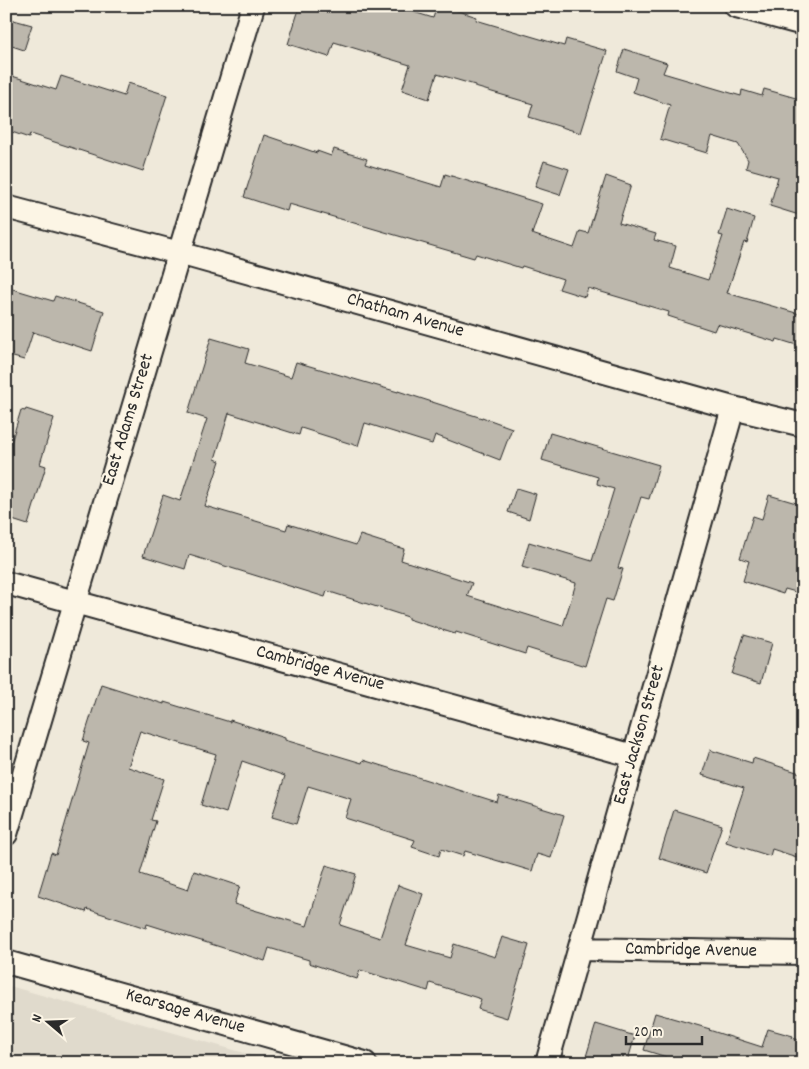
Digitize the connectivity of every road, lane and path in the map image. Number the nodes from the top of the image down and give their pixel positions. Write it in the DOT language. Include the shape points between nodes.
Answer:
graph roads {
  1 [pos="253,6"];
  2 [pos="736,6"];
  3 [pos="803,24"];
  4 [pos="6,207"];
  5 [pos="179,253"];
  6 [pos="733,408"];
  7 [pos="803,425"];
  8 [pos="6,583"];
  9 [pos="75,602"];
  10 [pos="634,756"];
  11 [pos="6,834"];
  12 [pos="580,949"];
  13 [pos="803,953"];
  14 [pos="6,962"];
  15 [pos="364,1063"];
  16 [pos="547,1063"];
  1 -- 5 [label="street, East Adams Street"];
  2 -- 3 [label="street"];
  4 -- 5 [label="street, Chatham Avenue"];
  5 -- 6 [label="street, Chatham Avenue"];
  5 -- 9 [label="street, East Adams Street"];
  6 -- 7 [label="street, Chatham Avenue"];
  6 -- 10 [label="street, East Jackson Street"];
  8 -- 9 [label="street, Cambridge Avenue"];
  9 -- 10 [label="street, Cambridge Avenue"];
  9 -- 11 [label="street, East Adams Street"];
  10 -- 12 [label="street, East Jackson Street"];
  12 -- 13 [label="street, Cambridge Avenue"];
  12 -- 16 [label="street, East Jackson Street"];
  14 -- 15 [label="street, Kearsage Avenue"];
}
